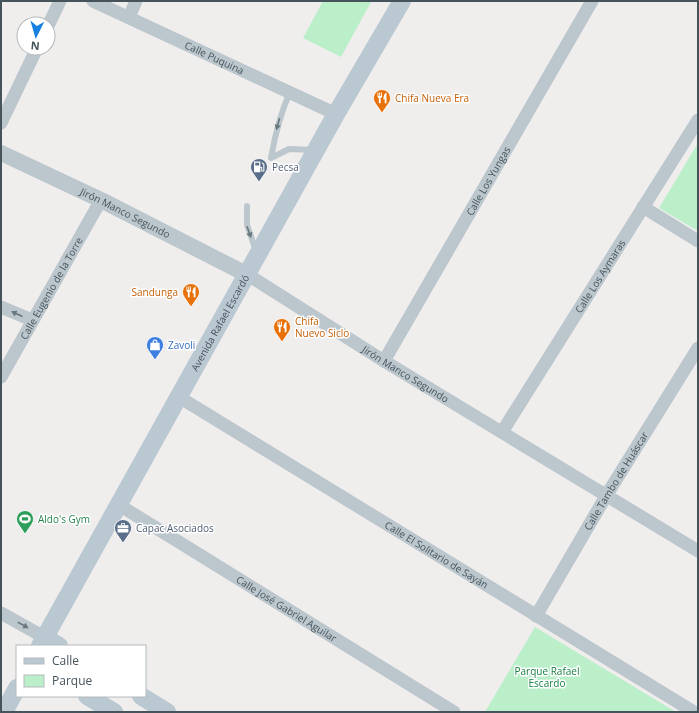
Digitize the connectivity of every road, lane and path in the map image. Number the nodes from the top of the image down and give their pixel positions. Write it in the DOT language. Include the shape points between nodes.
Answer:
graph roads {
  1 [pos="60,1"];
  2 [pos="93,1"];
  3 [pos="136,1"];
  4 [pos="402,1"];
  5 [pos="592,1"];
  6 [pos="53,16"];
  7 [pos="129,17"];
  8 [pos="33,56"];
  9 [pos="290,92"];
  10 [pos="336,114"];
  11 [pos="698,120"];
  12 [pos="1,123"];
  13 [pos="317,150"];
  14 [pos="1,153"];
  15 [pos="101,200"];
  16 [pos="247,206"];
  17 [pos="643,207"];
  18 [pos="698,241"];
  19 [pos="258,256"];
  20 [pos="248,275"];
  21 [pos="1,306"];
  22 [pos="32,320"];
  23 [pos="698,348"];
  24 [pos="384,361"];
  25 [pos="1,377"];
  26 [pos="179,397"];
  27 [pos="502,432"];
  28 [pos="606,496"];
  29 [pos="119,505"];
  30 [pos="698,552"];
  31 [pos="1,613"];
  32 [pos="536,616"];
  33 [pos="48,643"];
  34 [pos="16,690"];
  35 [pos="89,697"];
  36 [pos="143,697"];
  37 [pos="4,712"];
  38 [pos="114,712"];
  39 [pos="168,712"];
  40 [pos="454,712"];
  41 [pos="694,712"];
  1 -- 6 [label="street"];
  2 -- 7 [label="street, Calle Puquina"];
  3 -- 7 [label="street"];
  4 -- 10 [label="main road, Avenida Rafael Escardó"];
  5 -- 24 [label="street, Calle Los Yungas"];
  7 -- 9 [label="street, Calle Puquina"];
  8 -- 12 [label="street"];
  9 -- 10 [label="street, Calle Puquina"];
  9 -- 13 [label="lane, one-way" via="276,129 271,158 289,149"];
  10 -- 13 [label="main road, Avenida Rafael Escardó"];
  11 -- 17 [label="street, Calle Los Aymaras"];
  13 -- 19 [label="main road, Avenida Rafael Escardó"];
  14 -- 15 [label="street, Jirón Manco Segundo"];
  15 -- 20 [label="street, Jirón Manco Segundo"];
  15 -- 22 [label="street, Calle Eugenio de la Torre"];
  16 -- 19 [label="lane, one-way" via="247,225"];
  17 -- 18 [label="street"];
  17 -- 27 [label="street, Calle Los Aymaras"];
  19 -- 20 [label="main road, Avenida Rafael Escardó"];
  20 -- 24 [label="street, Jirón Manco Segundo"];
  20 -- 26 [label="main road, Avenida Rafael Escardó"];
  22 -- 21 [label="street, one-way"];
  22 -- 25 [label="street, Calle Eugenio de la Torre"];
  23 -- 28 [label="street, Calle Tambo de Huáscar"];
  24 -- 27 [label="street, Jirón Manco Segundo"];
  26 -- 29 [label="main road, Avenida Rafael Escardó"];
  26 -- 32 [label="street, Calle El Solitario de Sayán"];
  27 -- 28 [label="street, Jirón Manco Segundo"];
  28 -- 30 [label="street, Jirón Manco Segundo"];
  28 -- 32 [label="street, Calle Tambo de Huáscar"];
  29 -- 33 [label="main road, Avenida Rafael Escardó"];
  29 -- 40 [label="street, Calle José Gabriel Aguilar"];
  31 -- 33 [label="street, one-way"];
  32 -- 41 [label="street, Calle El Solitario de Sayán"];
  34 -- 37 [label="main road"];
  35 -- 38 [label="main road"];
  36 -- 39 [label="main road"];
}
